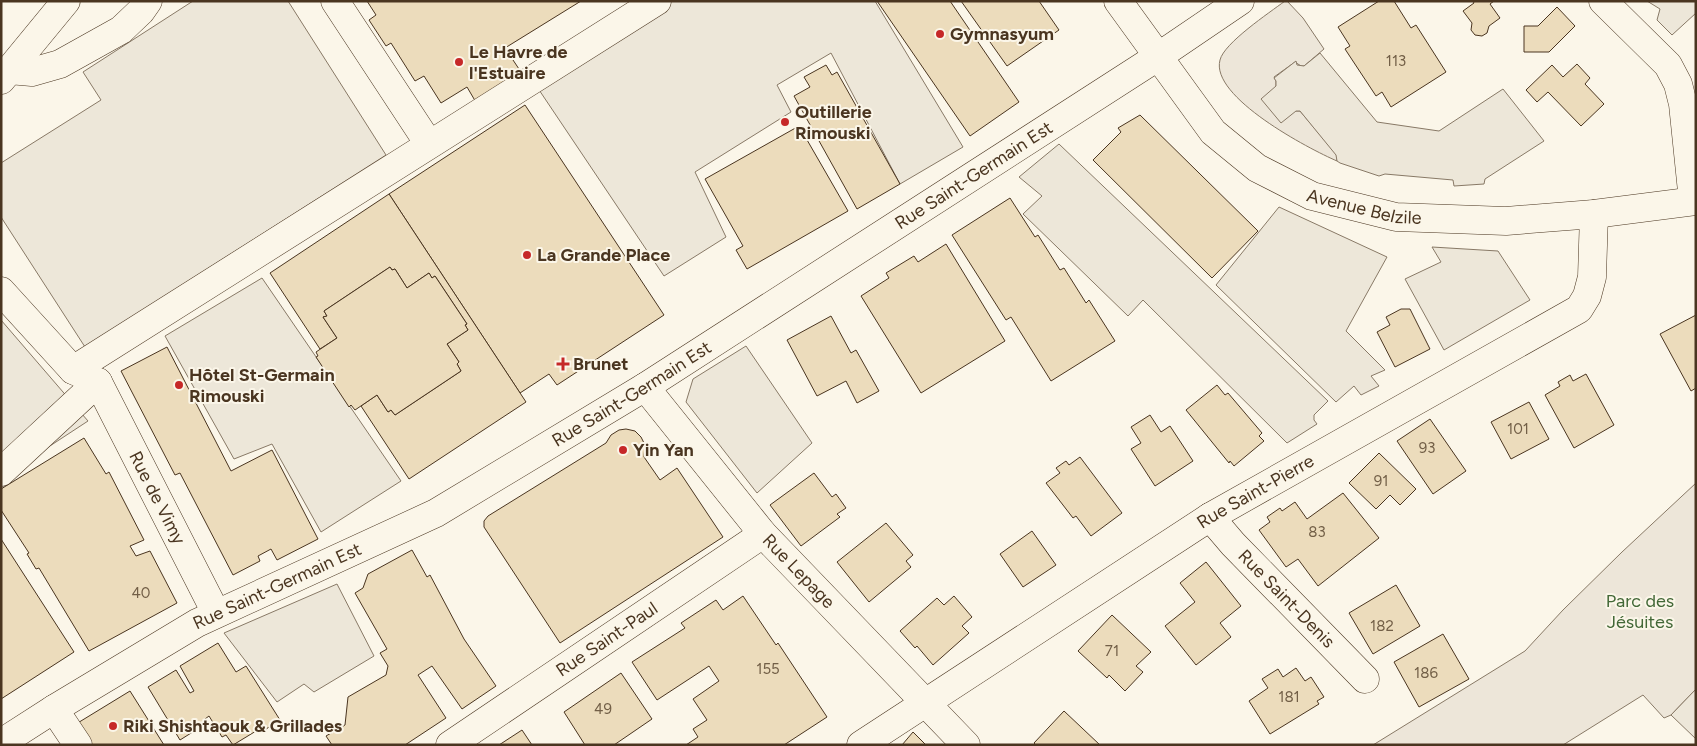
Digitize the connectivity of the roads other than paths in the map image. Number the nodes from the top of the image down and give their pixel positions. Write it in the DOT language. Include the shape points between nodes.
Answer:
graph roads {
  1 [pos="66,1"];
  2 [pos="148,1"];
  3 [pos="336,1"];
  4 [pos="657,1"];
  5 [pos="1118,1"];
  6 [pos="1240,1"];
  7 [pos="1603,1"];
  8 [pos="1159,56"];
  9 [pos="5,75"];
  10 [pos="430,144"];
  11 [pos="1694,201"];
  12 [pos="1594,214"];
  13 [pos="1,291"];
  14 [pos="73,370"];
  15 [pos="98,382"];
  16 [pos="645,387"];
  17 [pos="1,472"];
  18 [pos="1210,517"];
  19 [pos="763,534"];
  20 [pos="216,614"];
  21 [pos="1365,680"];
  22 [pos="925,704"];
  23 [pos="54,709"];
  24 [pos="1,743"];
  25 [pos="78,745"];
  26 [pos="450,745"];
  27 [pos="861,745"];
  28 [pos="966,745"];
  1 -- 9 [label="street"];
  2 -- 9 [label="street" via="121,30 60,64"];
  3 -- 10 [label="street"];
  4 -- 10 [label="street"];
  5 -- 8 [label="street, Avenue Belzile"];
  6 -- 8 [label="street, Rue Saint-Germain Est"];
  7 -- 11 [label="street" via="1668,65 1678,84"];
  8 -- 12 [label="street, Avenue Belzile" via="1213,132 1257,168 1312,196 1396,218 1506,221"];
  8 -- 16 [label="street, Rue Saint-Germain Est"];
  10 -- 14 [label="street"];
  11 -- 12 [label="street, Avenue Belzile"];
  12 -- 18 [label="street, Rue Saint-Pierre" via="1592,278 1579,309"];
  13 -- 14 [label="street"];
  14 -- 15 [label="street"];
  15 -- 17 [label="street"];
  15 -- 20 [label="street, Rue de Vimy"];
  16 -- 19 [label="street, Rue Lepage"];
  16 -- 20 [label="street, Rue Saint-Germain Est" via="436,513"];
  18 -- 21 [label="street, Rue Saint-Denis"];
  18 -- 22 [label="street, Rue Saint-Pierre"];
  19 -- 22 [label="street, Rue Lepage"];
  19 -- 26 [label="street, Rue Saint-Paul"];
  20 -- 23 [label="street, Rue Saint-Germain Est"];
  22 -- 27 [label="street, Rue Saint-Pierre"];
  22 -- 28 [label="street, Rue Lepage"];
  23 -- 24 [label="street, Rue Saint-Germain Est"];
  23 -- 25 [label="street"];
}
